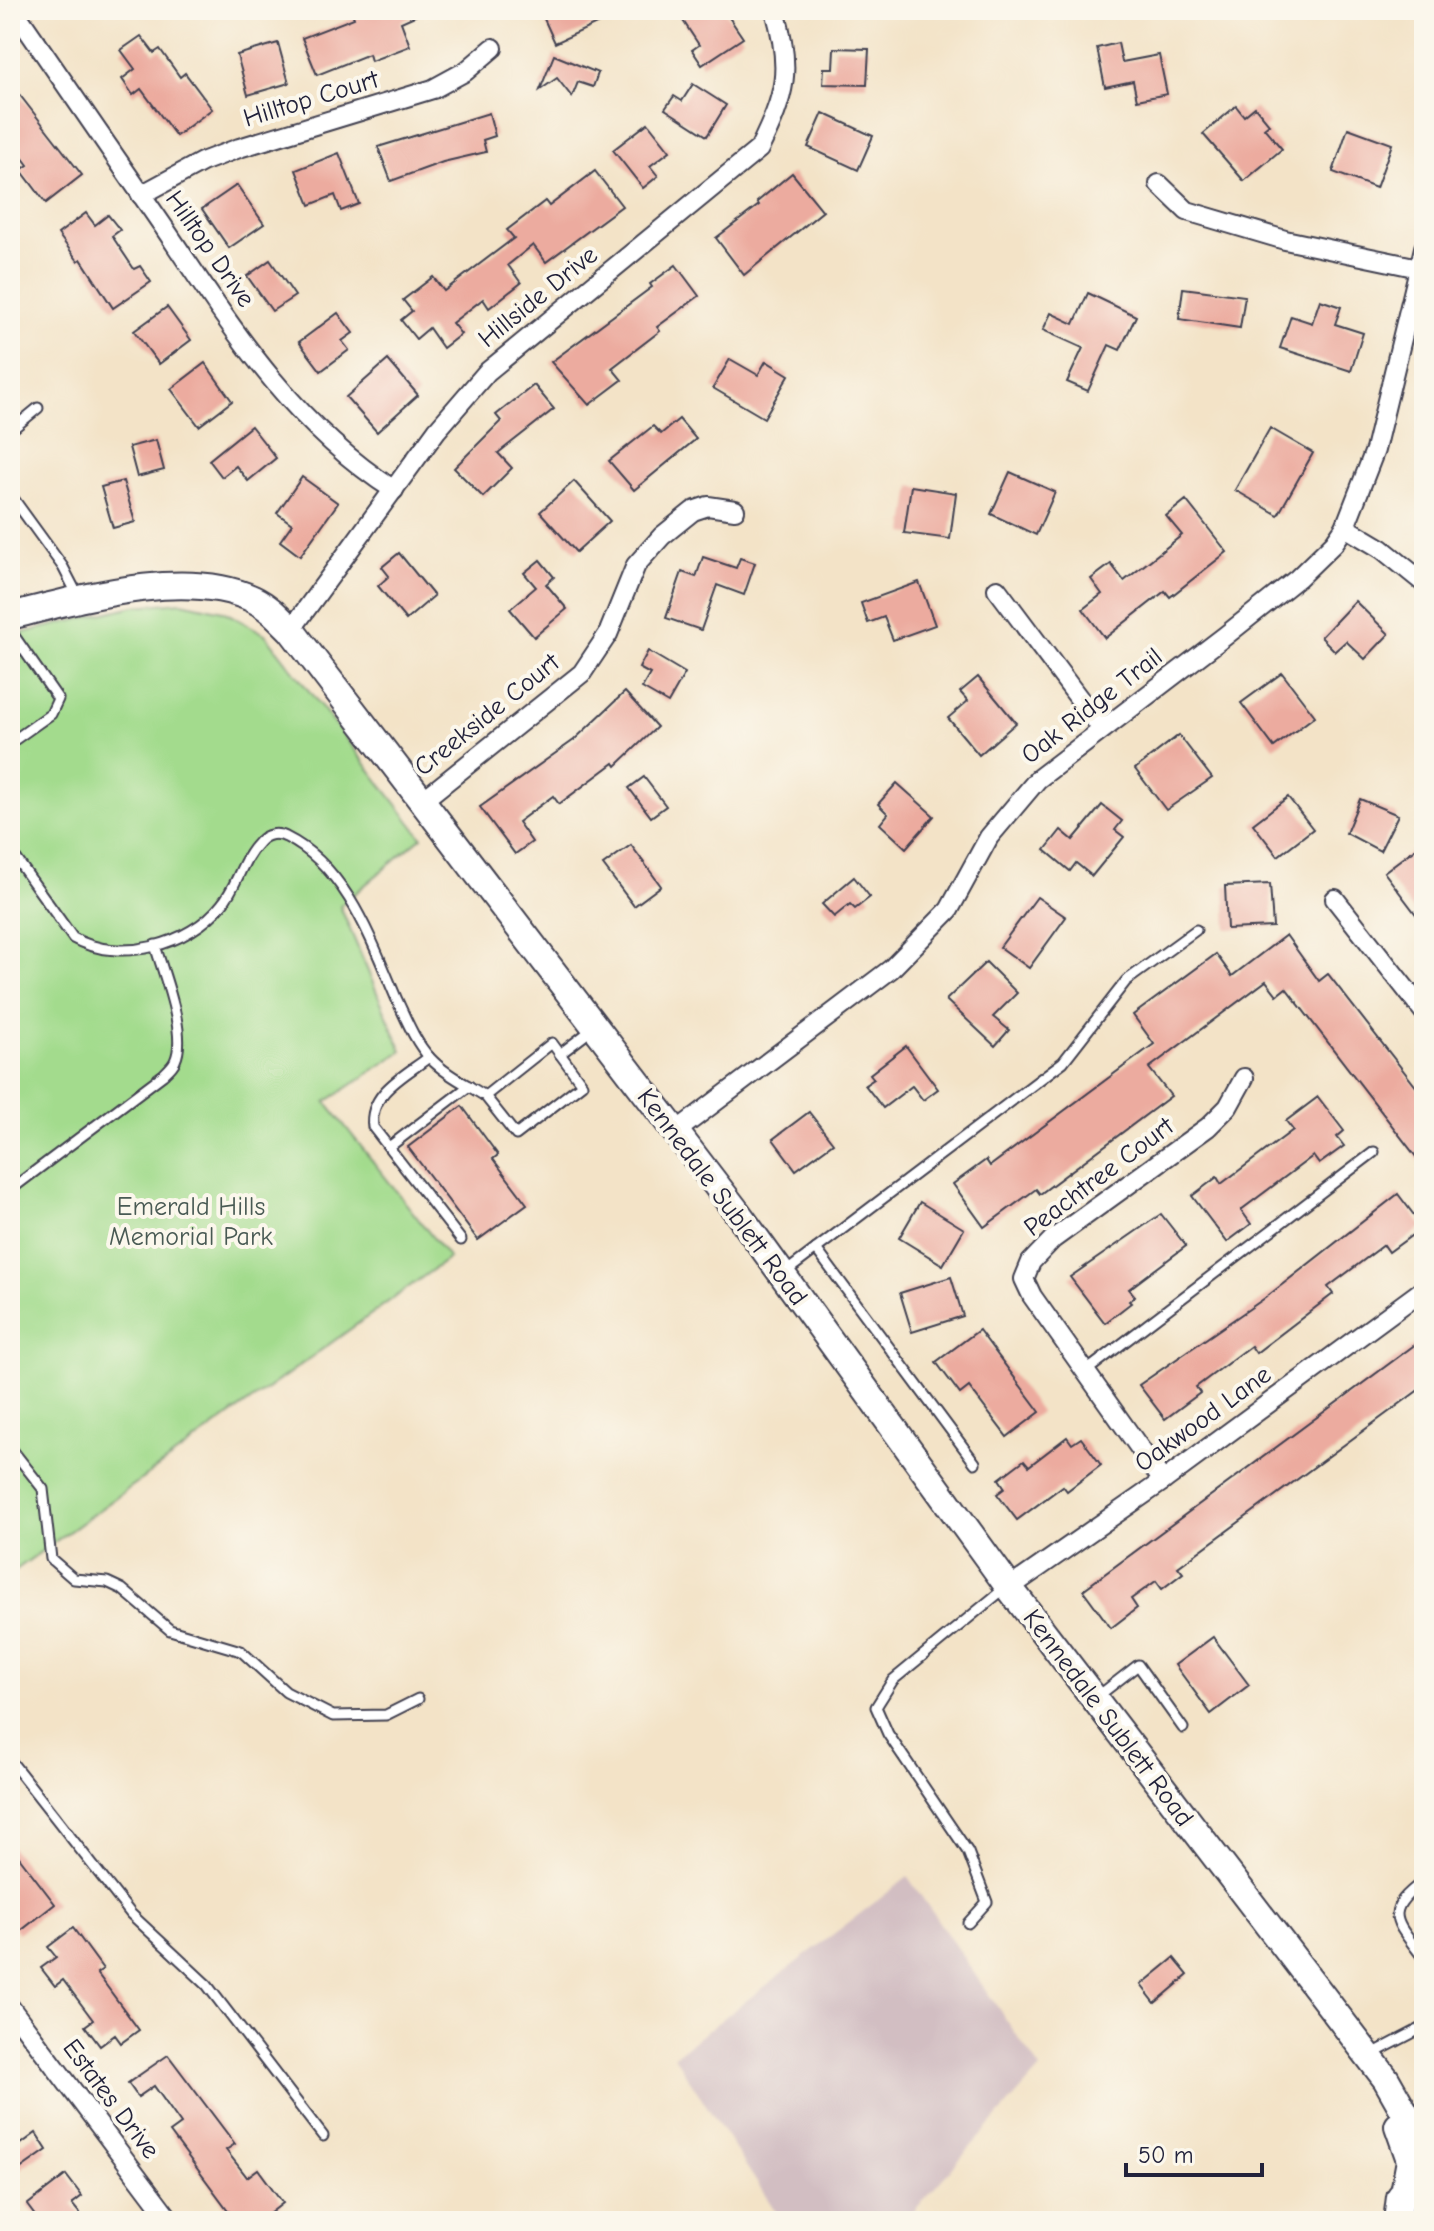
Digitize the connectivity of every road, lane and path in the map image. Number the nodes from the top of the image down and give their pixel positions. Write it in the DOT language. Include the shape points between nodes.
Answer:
graph roads {
  1 [pos="14,10"];
  2 [pos="775,10"];
  3 [pos="493,48"];
  4 [pos="1159,184"];
  5 [pos="141,195"];
  6 [pos="1424,248"];
  7 [pos="1419,268"];
  8 [pos="38,408"];
  9 [pos="10,431"];
  10 [pos="394,490"];
  11 [pos="10,494"];
  12 [pos="735,510"];
  13 [pos="1345,527"];
  14 [pos="1424,583"];
  15 [pos="997,589"];
  16 [pos="80,599"];
  17 [pos="10,616"];
  18 [pos="10,630"];
  19 [pos="291,630"];
  20 [pos="1102,729"];
  21 [pos="10,743"];
  22 [pos="422,801"];
  23 [pos="10,850"];
  24 [pos="1335,899"];
  25 [pos="1196,930"];
  26 [pos="155,945"];
  27 [pos="1424,1012"];
  28 [pos="594,1028"];
  29 [pos="560,1054"];
  30 [pos="429,1057"];
  31 [pos="1244,1078"];
  32 [pos="469,1086"];
  33 [pos="485,1096"];
  34 [pos="674,1133"];
  35 [pos="389,1147"];
  36 [pos="1374,1152"];
  37 [pos="10,1190"];
  38 [pos="461,1240"];
  39 [pos="816,1249"];
  40 [pos="782,1275"];
  41 [pos="1424,1289"];
  42 [pos="1085,1372"];
  43 [pos="10,1447"];
  44 [pos="975,1463"];
  45 [pos="1163,1481"];
  46 [pos="1008,1587"];
  47 [pos="418,1699"];
  48 [pos="1094,1699"];
  49 [pos="1183,1728"];
  50 [pos="10,1760"];
  51 [pos="1424,1881"];
  52 [pos="968,1923"];
  53 [pos="1424,1959"];
  54 [pos="1327,2006"];
  55 [pos="10,2007"];
  56 [pos="1424,2027"];
  57 [pos="1367,2056"];
  58 [pos="323,2136"];
  59 [pos="1424,2146"];
  60 [pos="1403,2202"];
  61 [pos="171,2221"];
  1 -- 5 [label="street, Hilltop Drive"];
  2 -- 10 [label="street, Hillside Drive" via="785,45 785,71 781,105 759,149 487,372"];
  3 -- 5 [label="street, Hilltop Court" via="433,89 226,153"];
  4 -- 7 [label="street" via="1187,211 1285,240"];
  5 -- 10 [label="street, Hilltop Drive" via="279,390 331,445"];
  6 -- 7 [label="street, Oak Ridge Trail"];
  7 -- 13 [label="street, Oak Ridge Trail" via="1375,450"];
  8 -- 9 [label="lane"];
  10 -- 19 [label="street, Hillside Drive"];
  11 -- 16 [label="lane"];
  12 -- 22 [label="street, Creekside Court" via="708,506 693,511 662,536 636,565 608,634 582,673"];
  13 -- 14 [label="street"];
  13 -- 20 [label="street, Oak Ridge Trail" via="1298,578"];
  15 -- 20 [label="street"];
  16 -- 17 [label="main road, Kennedale Sublett Road"];
  16 -- 19 [label="main road, Kennedale Sublett Road" via="173,586 212,588 250,597"];
  18 -- 21 [label="lane" via="58,699 51,714"];
  19 -- 22 [label="main road, Kennedale Sublett Road"];
  20 -- 34 [label="street, Oak Ridge Trail" via="1038,779 989,837 949,910 891,969"];
  22 -- 28 [label="main road, Kennedale Sublett Road"];
  23 -- 26 [label="lane" via="73,938 114,951"];
  24 -- 27 [label="street"];
  25 -- 39 [label="lane" via="1126,981 1063,1062"];
  26 -- 30 [label="lane" via="219,908 260,840 273,833 285,836 333,876 358,912 409,1027"];
  26 -- 37 [label="lane" via="177,1025 175,1061"];
  28 -- 29 [label="lane"];
  28 -- 34 [label="main road, Kennedale Sublett Road"];
  29 -- 33 [label="lane" via="552,1043"];
  29 -- 33 [label="lane" via="582,1084 516,1135"];
  30 -- 32 [label="lane"];
  30 -- 35 [label="lane" via="376,1101 373,1127"];
  31 -- 42 [label="street, Peachtree Court" via="1228,1107 1208,1127 1053,1239 1031,1262 1024,1279 1032,1296"];
  32 -- 33 [label="lane"];
  32 -- 35 [label="lane"];
  34 -- 40 [label="main road, Kennedale Sublett Road"];
  35 -- 38 [label="lane"];
  36 -- 42 [label="lane"];
  39 -- 40 [label="lane"];
  39 -- 44 [label="lane"];
  40 -- 46 [label="main road, Kennedale Sublett Road"];
  41 -- 45 [label="street, Oakwood Lane"];
  42 -- 45 [label="street, Peachtree Court"];
  43 -- 47 [label="lane" via="43,1489 51,1559 74,1579 107,1582 170,1630 241,1651 286,1692 333,1716 386,1715"];
  45 -- 46 [label="street, Oakwood Lane"];
  46 -- 48 [label="main road, Kennedale Sublett Road"];
  46 -- 52 [label="lane" via="893,1680 876,1707 888,1734 968,1852 987,1902"];
  48 -- 49 [label="lane" via="1138,1665"];
  48 -- 54 [label="main road, Kennedale Sublett Road"];
  50 -- 58 [label="lane" via="131,1914 207,1985"];
  51 -- 53 [label="lane" via="1396,1908"];
  54 -- 57 [label="main road, Kennedale Sublett Road"];
  54 -- 60 [label="main road, Kennedale Sublett Road" via="1404,2139 1410,2160"];
  55 -- 61 [label="street, Estates Drive"];
  56 -- 57 [label="lane"];
  57 -- 59 [label="main road, Kennedale Sublett Road"];
}
